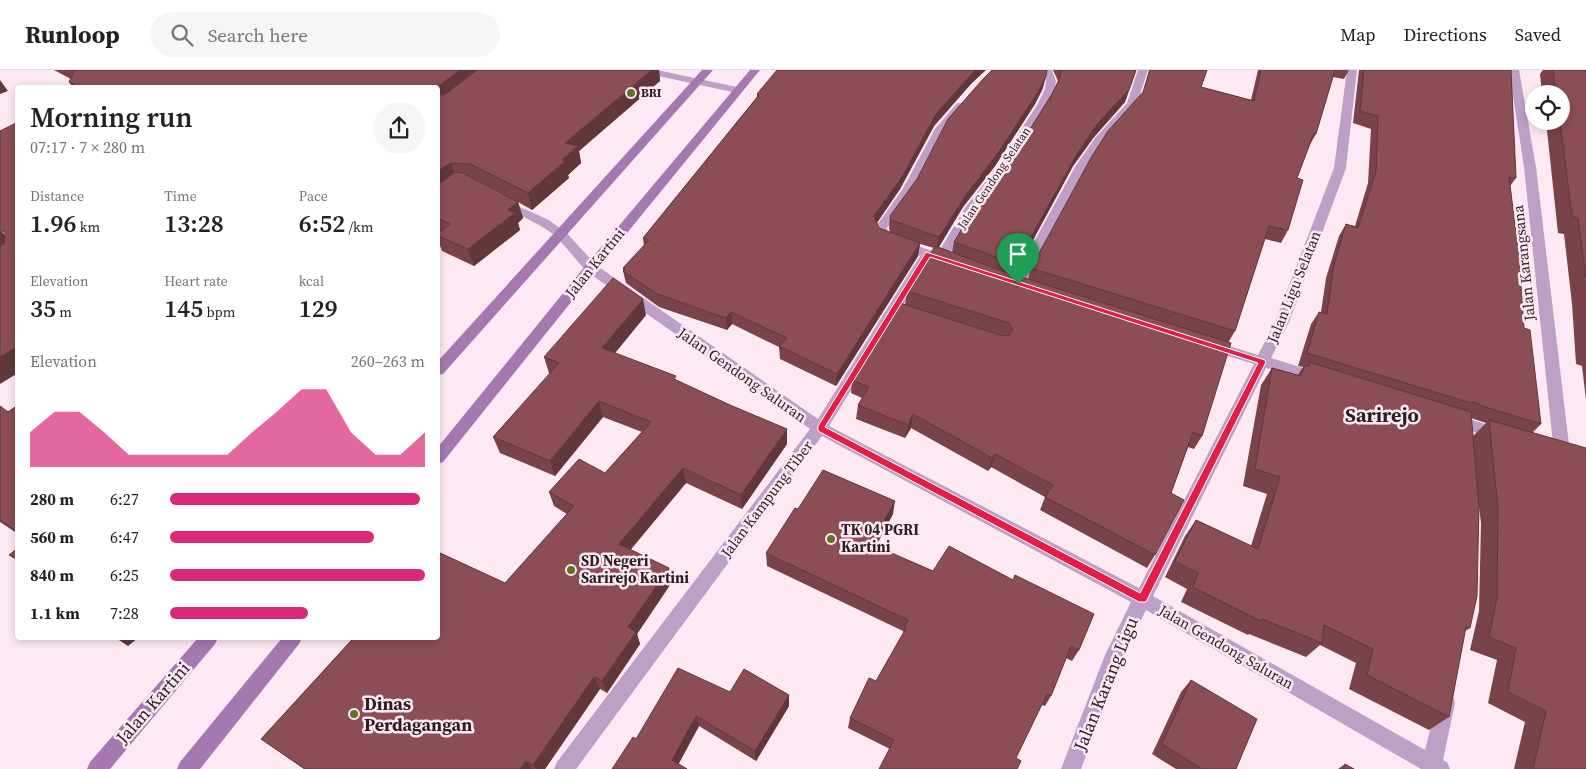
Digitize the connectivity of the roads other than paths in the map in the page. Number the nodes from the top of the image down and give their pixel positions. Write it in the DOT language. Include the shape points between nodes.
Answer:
graph roads {
  1 [pos="644,70"];
  2 [pos="708,70"];
  3 [pos="756,70"];
  4 [pos="1047,70"];
  5 [pos="1143,70"];
  6 [pos="1352,70"];
  7 [pos="1514,70"];
  8 [pos="697,82"];
  9 [pos="737,90"];
  10 [pos="970,94"];
  11 [pos="492,197"];
  12 [pos="560,234"];
  13 [pos="928,254"];
  14 [pos="941,258"];
  15 [pos="959,264"];
  16 [pos="591,268"];
  17 [pos="1004,280"];
  18 [pos="1198,342"];
  19 [pos="1262,362"];
  20 [pos="440,363"];
  21 [pos="1328,381"];
  22 [pos="1436,414"];
  23 [pos="1463,422"];
  24 [pos="820,428"];
  25 [pos="1517,439"];
  26 [pos="1464,441"];
  27 [pos="1544,448"];
  28 [pos="1562,453"];
  29 [pos="440,456"];
  30 [pos="1578,459"];
  31 [pos="1142,599"];
  32 [pos="207,640"];
  33 [pos="291,640"];
  34 [pos="1450,688"];
  35 [pos="1436,766"];
  36 [pos="97,769"];
  37 [pos="186,769"];
  38 [pos="564,769"];
  39 [pos="1072,769"];
  1 -- 8 [label="lane"];
  2 -- 8 [label="main road"];
  3 -- 9 [label="main road, Jalan Kartini"];
  4 -- 14 [label="street, Jalan Gendong Selatan" via="1050,90 1042,105 1002,169 969,211"];
  5 -- 17 [label="street" via="1132,104 1099,140 1081,167 1023,285"];
  6 -- 19 [label="street, Jalan Ligu Selatan" via="1340,168 1282,322"];
  7 -- 28 [label="street, Jalan Karangsana" via="1530,167"];
  8 -- 9 [label="lane"];
  8 -- 12 [label="main road"];
  9 -- 16 [label="main road, Jalan Kartini"];
  10 -- 13 [label="street" via="940,129 908,190 881,228 882,236 888,240"];
  11 -- 12 [label="lane"];
  12 -- 16 [label="street, Jalan Gendong Saluran"];
  12 -- 20 [label="main road"];
  13 -- 14 [label="street"];
  13 -- 24 [label="street, Jalan Kampung Tiber" via="899,310"];
  14 -- 15 [label="street"];
  16 -- 24 [label="street, Jalan Gendong Saluran"];
  16 -- 29 [label="main road, Jalan Kartini"];
  18 -- 19 [label="street"];
  19 -- 21 [label="street"];
  19 -- 31 [label="street, Jalan Ligu Selatan"];
  22 -- 23 [label="street"];
  23 -- 25 [label="street"];
  23 -- 26 [label="street"];
  24 -- 31 [label="street, Jalan Gendong Saluran"];
  24 -- 38 [label="street, Jalan Kampung Tiber"];
  27 -- 28 [label="street"];
  28 -- 30 [label="street"];
  31 -- 35 [label="street, Jalan Gendong Saluran"];
  31 -- 39 [label="street, Jalan Karang Ligu" via="1114,655"];
  32 -- 36 [label="main road, Jalan Kartini"];
  33 -- 37 [label="main road"];
  34 -- 35 [label="street"];
}
